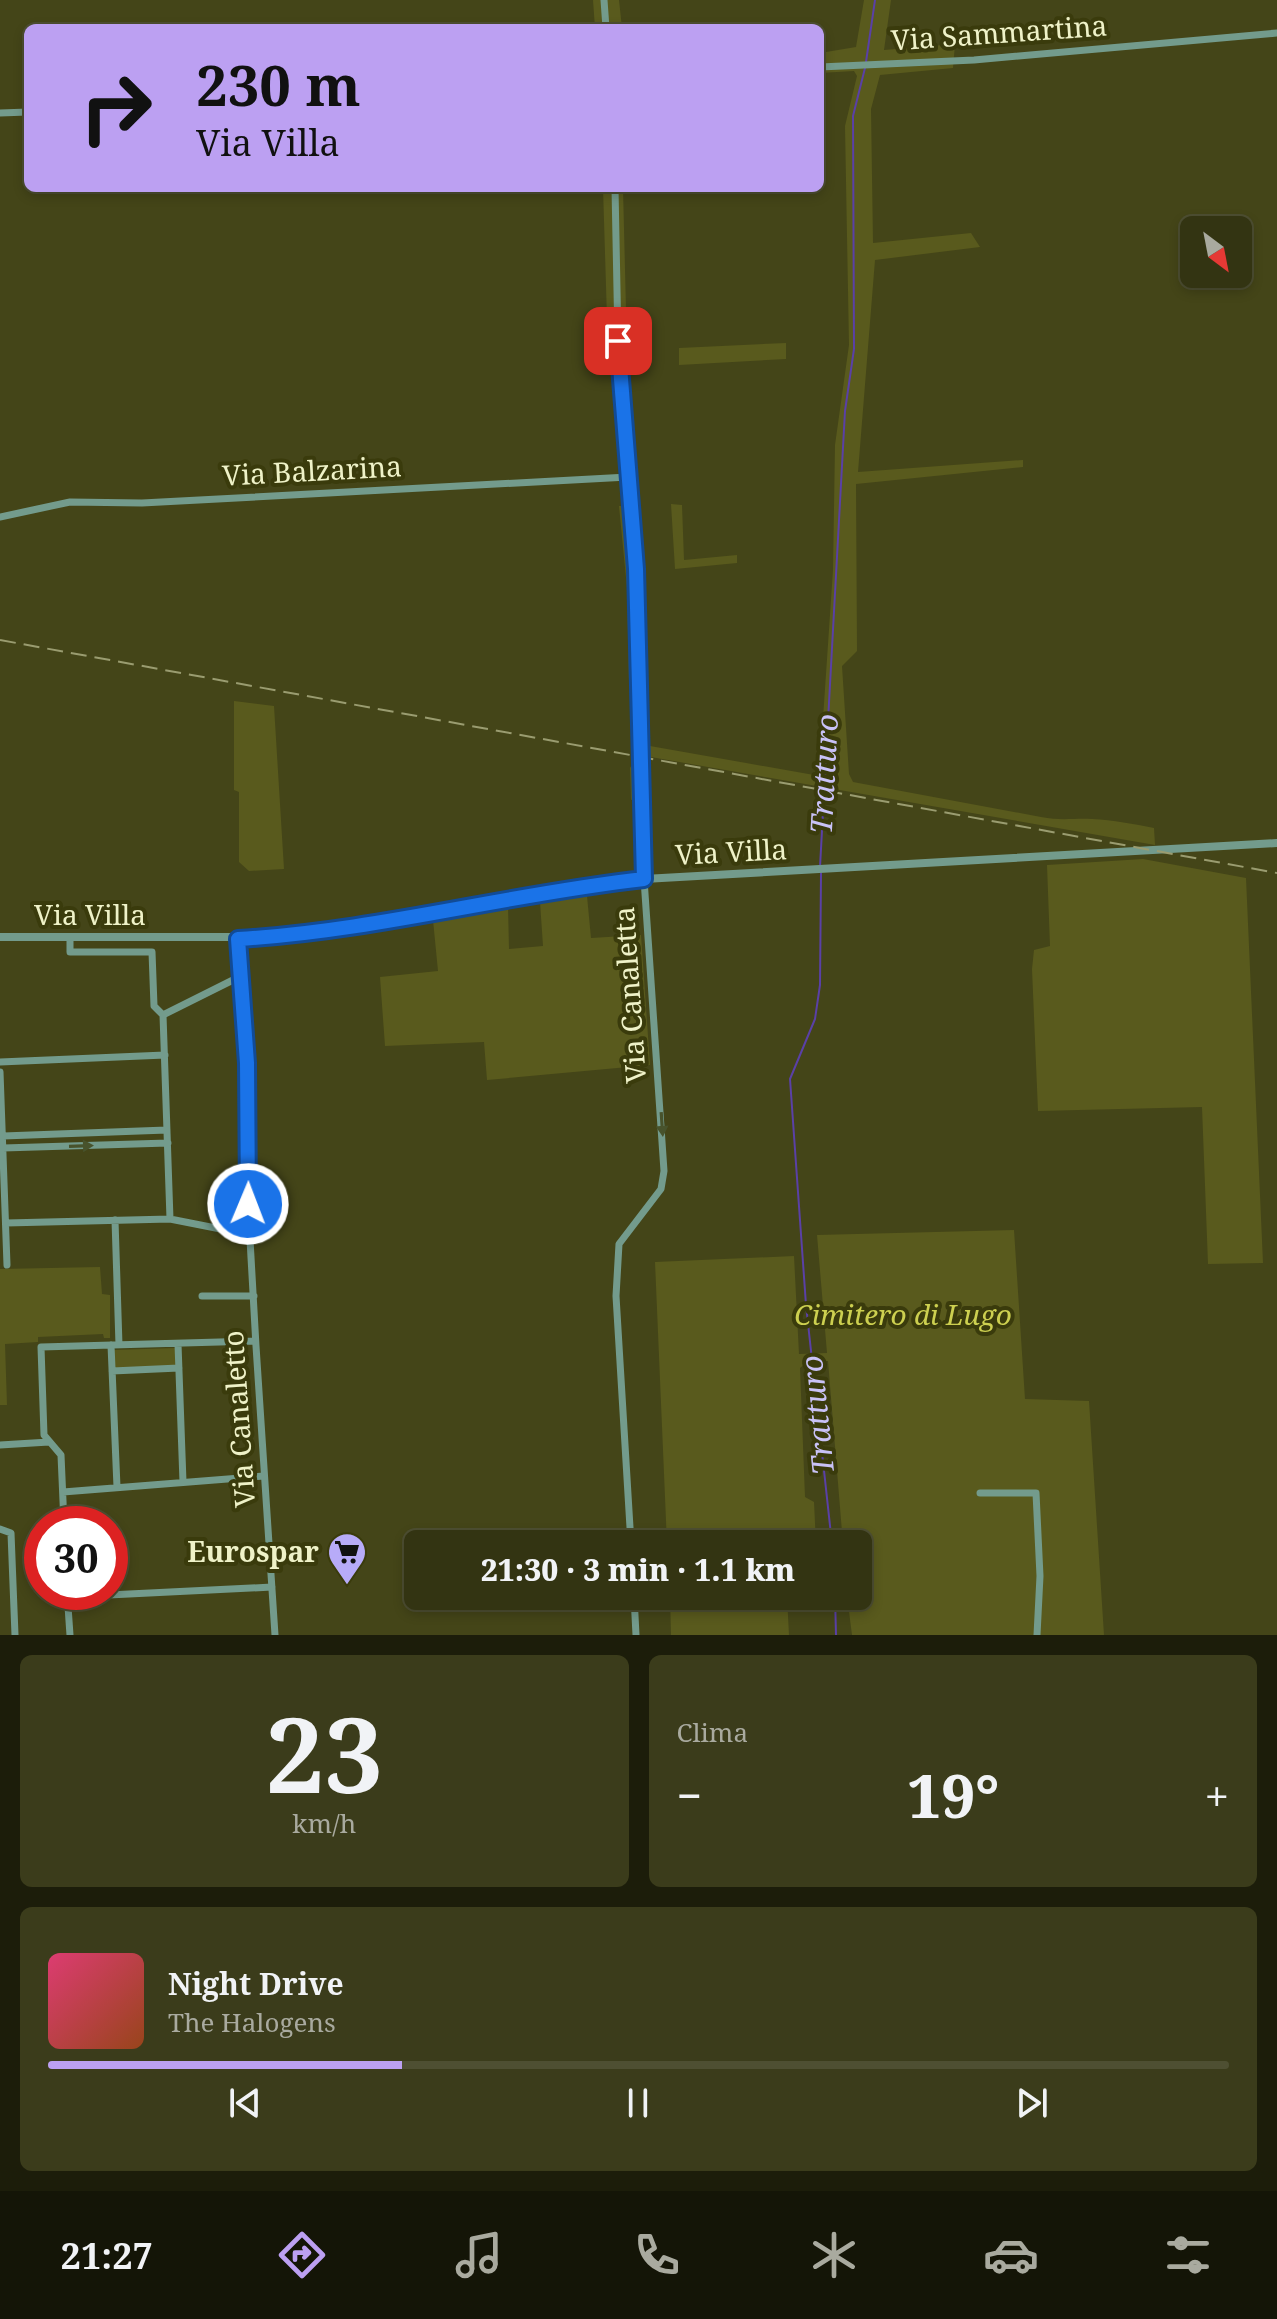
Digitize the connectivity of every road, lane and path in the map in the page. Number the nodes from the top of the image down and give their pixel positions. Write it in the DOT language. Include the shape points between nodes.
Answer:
graph roads {
  1 [pos="604,0"];
  2 [pos="606,24"];
  3 [pos="1277,33"];
  4 [pos="824,67"];
  5 [pos="24,112"];
  6 [pos="0,113"];
  7 [pos="615,192"];
  8 [pos="628,477"];
  9 [pos="0,517"];
  10 [pos="1277,843"];
  11 [pos="644,879"];
  12 [pos="0,937"];
  13 [pos="70,937"];
  14 [pos="238,939"];
  15 [pos="241,976"];
  16 [pos="163,1015"];
  17 [pos="165,1055"];
  18 [pos="0,1062"];
  19 [pos="0,1072"];
  20 [pos="167,1130"];
  21 [pos="3,1136"];
  22 [pos="168,1143"];
  23 [pos="3,1148"];
  24 [pos="170,1219"];
  25 [pos="115,1220"];
  26 [pos="6,1223"];
  27 [pos="251,1235"];
  28 [pos="7,1265"];
  29 [pos="202,1296"];
  30 [pos="254,1296"];
  31 [pos="255,1341"];
  32 [pos="178,1344"];
  33 [pos="115,1345"];
  34 [pos="179,1368"];
  35 [pos="112,1371"];
  36 [pos="49,1442"];
  37 [pos="0,1445"];
  38 [pos="264,1476"];
  39 [pos="183,1482"];
  40 [pos="117,1487"];
  41 [pos="63,1492"];
  42 [pos="980,1493"];
  43 [pos="63,1506"];
  44 [pos="0,1529"];
  45 [pos="630,1530"];
  46 [pos="272,1587"];
  47 [pos="128,1592"];
  48 [pos="69,1610"];
  49 [pos="635,1610"];
  50 [pos="15,1635"];
  51 [pos="70,1635"];
  52 [pos="275,1635"];
  53 [pos="636,1635"];
  54 [pos="1037,1635"];
  1 -- 2 [label="street"];
  3 -- 4 [label="street, Via Sammartina" via="974,60"];
  5 -- 6 [label="street"];
  7 -- 8 [label="street, Via Canaletta"];
  8 -- 9 [label="street, Via Balzarina" via="142,503 70,502"];
  8 -- 11 [label="street, Via Canaletta" via="636,569"];
  10 -- 11 [label="street, Via Villa"];
  11 -- 14 [label="street, Via Villa" via="376,924"];
  11 -- 45 [label="street, Via Canaletta, one-way" via="663,1141 661,1189 619,1244 616,1296"];
  12 -- 13 [label="street, Via Villa"];
  13 -- 14 [label="street, Via Villa"];
  13 -- 16 [label="street" via="70,952 152,952 154,1006"];
  14 -- 15 [label="street, Via Canaletto"];
  15 -- 16 [label="street"];
  15 -- 27 [label="street, Via Canaletto"];
  16 -- 17 [label="street"];
  17 -- 18 [label="street"];
  17 -- 20 [label="street"];
  19 -- 21 [label="street"];
  20 -- 21 [label="street"];
  20 -- 22 [label="street"];
  21 -- 23 [label="street"];
  23 -- 22 [label="street, one-way"];
  22 -- 24 [label="street"];
  23 -- 26 [label="street"];
  24 -- 25 [label="street"];
  24 -- 27 [label="street"];
  25 -- 26 [label="street"];
  25 -- 33 [label="street"];
  26 -- 28 [label="street"];
  27 -- 30 [label="street, Via Canaletto"];
  29 -- 30 [label="street, Via Canaletto"];
  30 -- 31 [label="street, Via Canaletto"];
  31 -- 32 [label="street"];
  31 -- 38 [label="street, Via Canaletto"];
  32 -- 33 [label="street"];
  32 -- 34 [label="street"];
  33 -- 35 [label="street"];
  33 -- 36 [label="street" via="41,1347 44,1435"];
  34 -- 35 [label="street"];
  34 -- 39 [label="street"];
  35 -- 40 [label="street"];
  36 -- 37 [label="street"];
  36 -- 41 [label="street" via="61,1455"];
  38 -- 39 [label="street"];
  38 -- 46 [label="street, Via Canaletto"];
  39 -- 40 [label="street"];
  40 -- 41 [label="street"];
  41 -- 43 [label="street"];
  42 -- 54 [label="street" via="1036,1493"];
  44 -- 50 [label="street" via="11,1533"];
  46 -- 47 [label="street"];
  46 -- 52 [label="street, Via Canaletto"];
  48 -- 51 [label="street"];
  49 -- 53 [label="street"];
}
